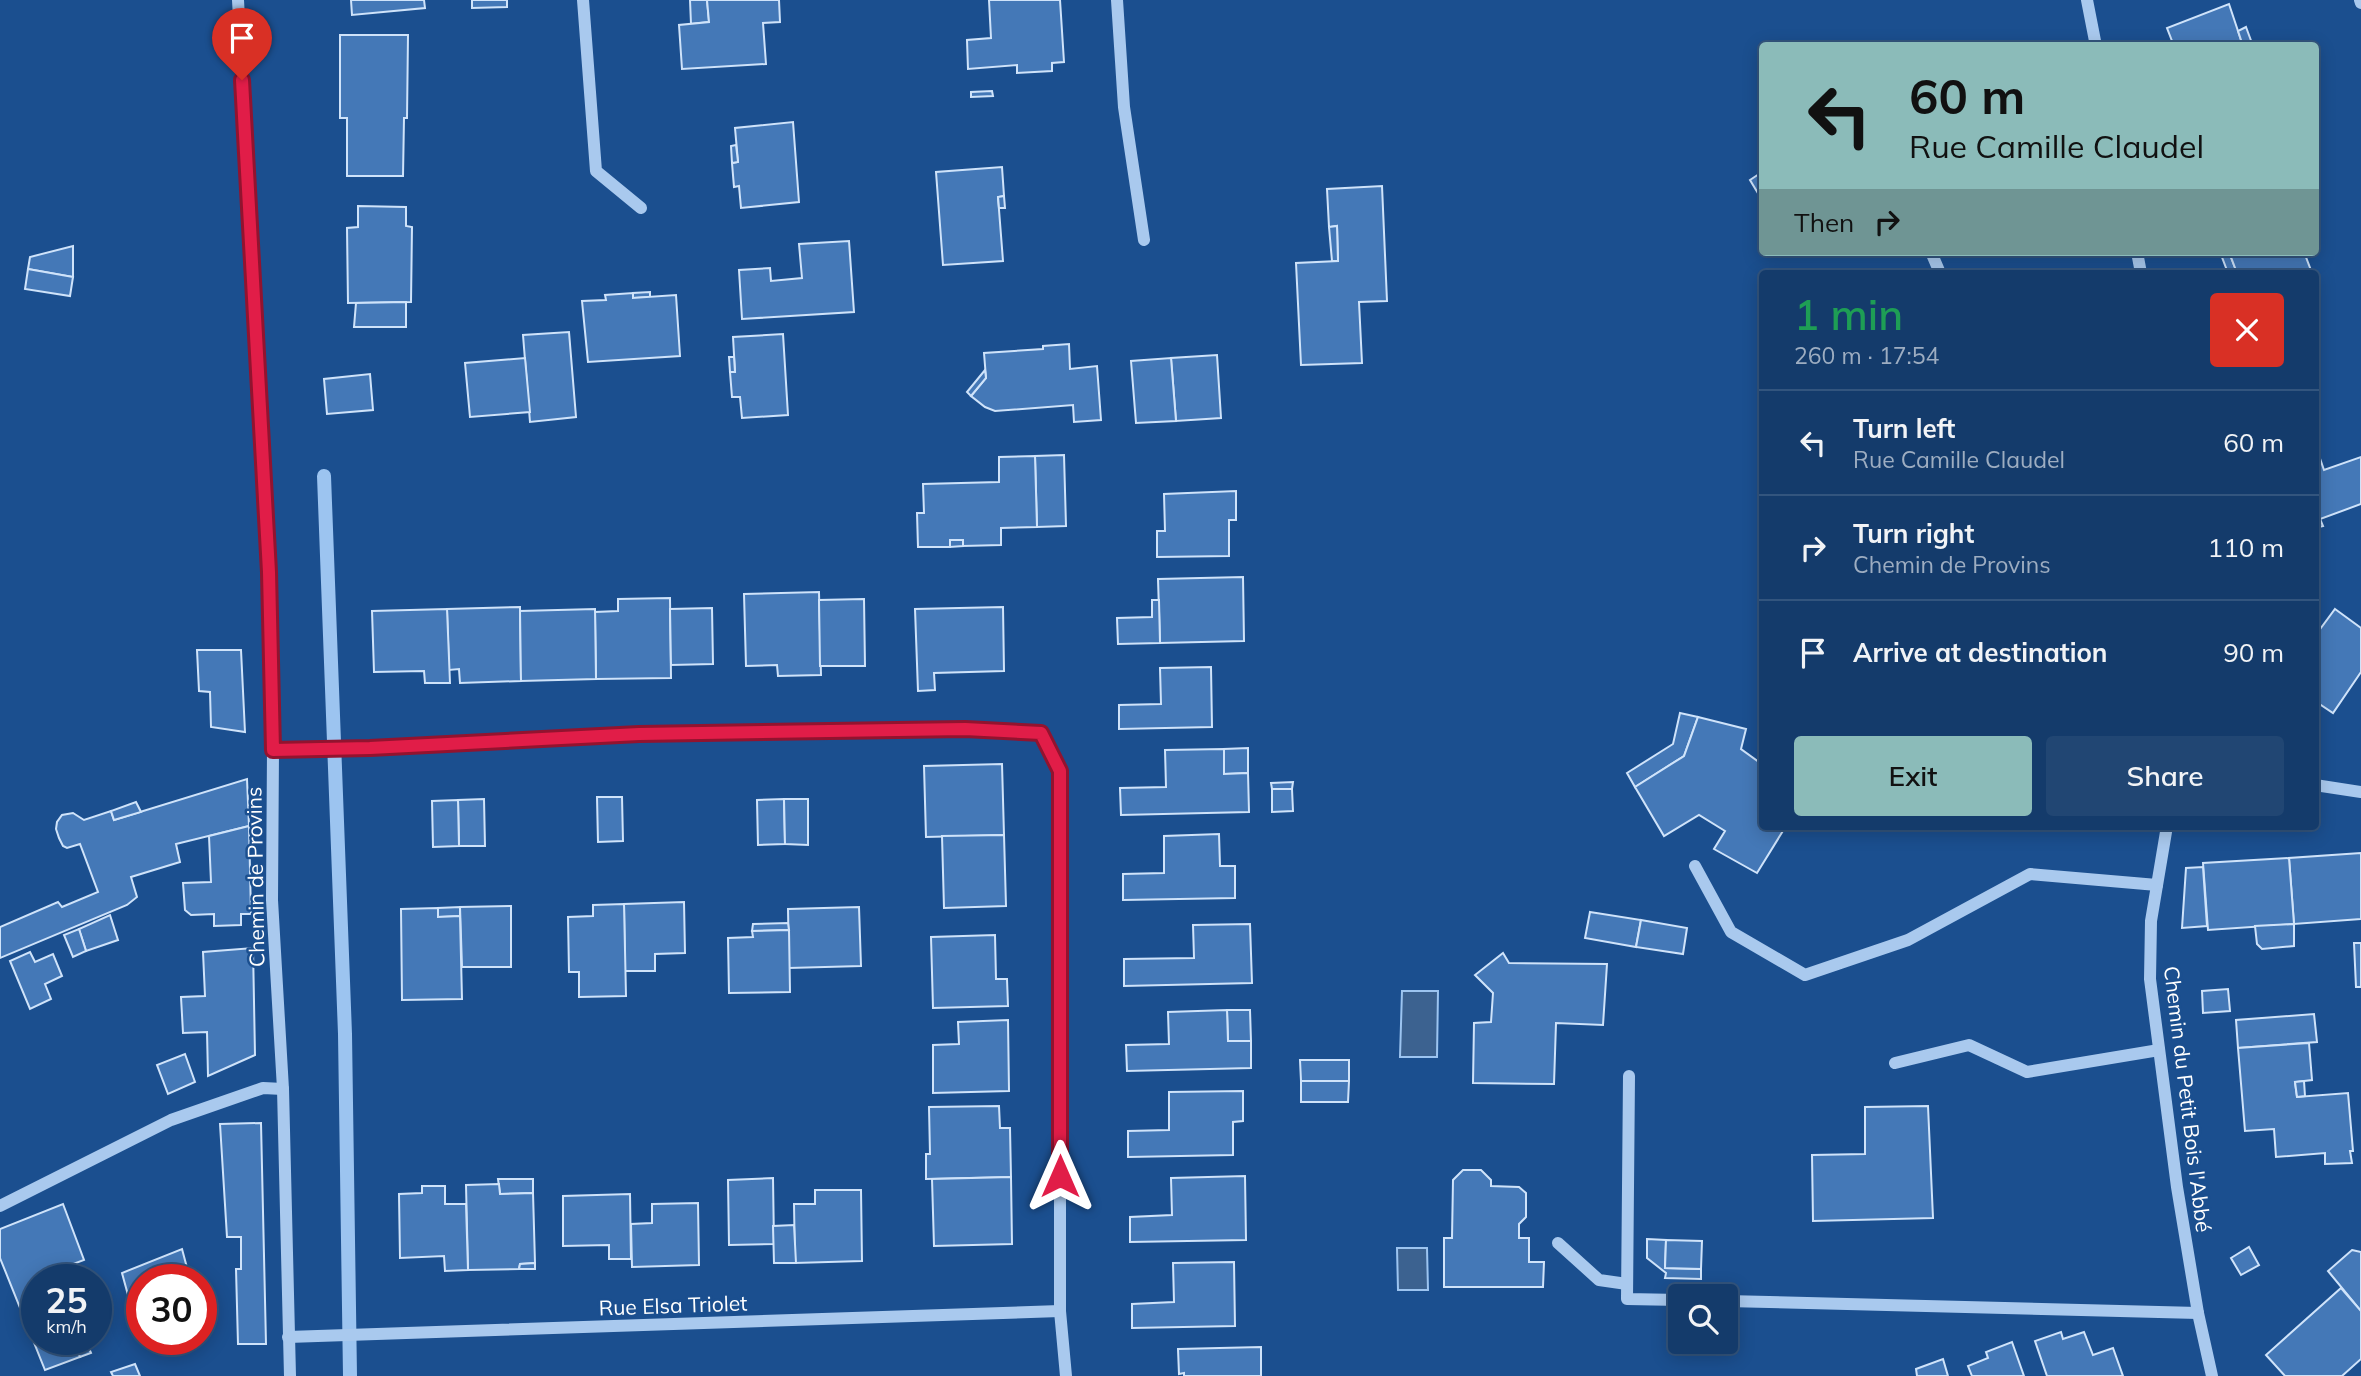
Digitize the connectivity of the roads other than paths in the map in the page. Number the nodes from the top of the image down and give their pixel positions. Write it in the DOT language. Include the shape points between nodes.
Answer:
graph roads {
  1 [pos="238,0"];
  2 [pos="583,0"];
  3 [pos="1117,0"];
  4 [pos="2087,0"];
  5 [pos="2095,42"];
  6 [pos="641,208"];
  7 [pos="1144,240"];
  8 [pos="273,750"];
  9 [pos="2319,786"];
  10 [pos="2361,792"];
  11 [pos="2166,830"];
  12 [pos="1695,866"];
  13 [pos="2157,885"];
  14 [pos="2159,1050"];
  15 [pos="1895,1063"];
  16 [pos="1629,1076"];
  17 [pos="283,1089"];
  18 [pos="0,1206"];
  19 [pos="1558,1243"];
  20 [pos="1627,1284"];
  21 [pos="1668,1300"];
  22 [pos="1738,1301"];
  23 [pos="1060,1311"];
  24 [pos="2198,1312"];
  25 [pos="288,1337"];
  26 [pos="290,1376"];
  27 [pos="1066,1376"];
  28 [pos="2211,1376"];
  1 -- 8 [label="street, Chemin de Provins" via="269,572"];
  2 -- 6 [label="street" via="596,171"];
  3 -- 7 [label="street" via="1124,107"];
  4 -- 5 [label="street"];
  8 -- 17 [label="street, Chemin de Provins" via="272,900"];
  8 -- 23 [label="street" via="639,734 965,729 1041,733 1060,771"];
  9 -- 10 [label="street"];
  11 -- 13 [label="street, Chemin du Petit Bois l'Abbé"];
  12 -- 13 [label="street" via="1731,932 1805,975 1908,940 2030,874"];
  13 -- 14 [label="street, Chemin du Petit Bois l'Abbé" via="2150,979"];
  14 -- 15 [label="street" via="2026,1072 1969,1045"];
  14 -- 24 [label="street, Chemin du Petit Bois l'Abbé"];
  16 -- 20 [label="street"];
  17 -- 18 [label="street" via="263,1088 171,1120"];
  17 -- 25 [label="street, Chemin de Provins"];
  19 -- 20 [label="street" via="1599,1280"];
  20 -- 21 [label="street" via="1627,1299"];
  22 -- 24 [label="street"];
  23 -- 25 [label="street, Rue Elsa Triolet"];
  23 -- 27 [label="street"];
  24 -- 28 [label="street, Chemin du Petit Bois l'Abbé"];
  25 -- 26 [label="street, Chemin de Provins"];
}
